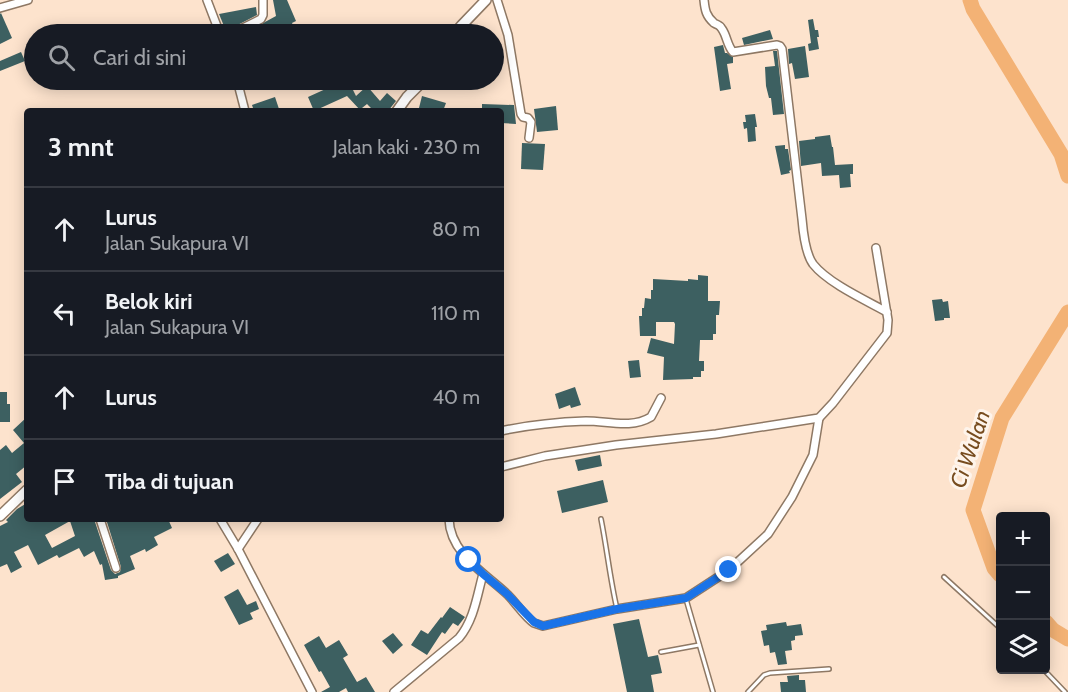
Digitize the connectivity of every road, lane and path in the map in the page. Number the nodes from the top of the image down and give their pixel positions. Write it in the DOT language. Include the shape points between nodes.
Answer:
graph roads {
  1 [pos="28,0"];
  2 [pos="207,0"];
  3 [pos="263,0"];
  4 [pos="486,0"];
  5 [pos="497,0"];
  6 [pos="704,0"];
  7 [pos="0,8"];
  8 [pos="216,24"];
  9 [pos="251,24"];
  10 [pos="463,24"];
  11 [pos="240,90"];
  12 [pos="414,90"];
  13 [pos="244,108"];
  14 [pos="399,108"];
  15 [pos="529,138"];
  16 [pos="876,248"];
  17 [pos="887,312"];
  18 [pos="661,398"];
  19 [pos="819,418"];
  20 [pos="504,431"];
  21 [pos="504,466"];
  22 [pos="24,493"];
  23 [pos="0,516"];
  24 [pos="601,519"];
  25 [pos="101,522"];
  26 [pos="222,522"];
  27 [pos="258,522"];
  28 [pos="449,522"];
  29 [pos="238,549"];
  30 [pos="116,568"];
  31 [pos="483,574"];
  32 [pos="944,577"];
  33 [pos="686,598"];
  34 [pos="617,609"];
  35 [pos="996,624"];
  36 [pos="699,645"];
  37 [pos="661,652"];
  38 [pos="828,669"];
  39 [pos="1049,674"];
  40 [pos="312,692"];
  41 [pos="394,692"];
  42 [pos="713,692"];
  43 [pos="748,692"];
  44 [pos="1065,692"];
  1 -- 7 [label="street"];
  2 -- 8 [label="street"];
  3 -- 9 [label="street" via="261,19"];
  4 -- 10 [label="street"];
  5 -- 15 [label="street" via="508,35 520,114 531,122"];
  6 -- 17 [label="street" via="707,16 720,26 733,52 777,45 782,49 810,258 829,279"];
  11 -- 13 [label="street"];
  12 -- 14 [label="street"];
  16 -- 17 [label="street"];
  17 -- 19 [label="street" via="887,333"];
  18 -- 20 [label="street" via="651,417 639,422 569,422"];
  19 -- 21 [label="street" via="544,456"];
  19 -- 33 [label="street" via="813,456 768,534 729,570"];
  22 -- 23 [label="street"];
  24 -- 34 [label="lane"];
  25 -- 30 [label="street"];
  26 -- 29 [label="street"];
  27 -- 29 [label="street"];
  28 -- 31 [label="street" via="456,543"];
  29 -- 40 [label="street"];
  31 -- 34 [label="street" via="543,626"];
  31 -- 41 [label="street" via="466,630"];
  32 -- 35 [label="lane"];
  33 -- 34 [label="street"];
  33 -- 36 [label="lane"];
  36 -- 37 [label="lane"];
  36 -- 42 [label="lane"];
  38 -- 43 [label="lane" via="770,673"];
  39 -- 44 [label="lane"];
}
